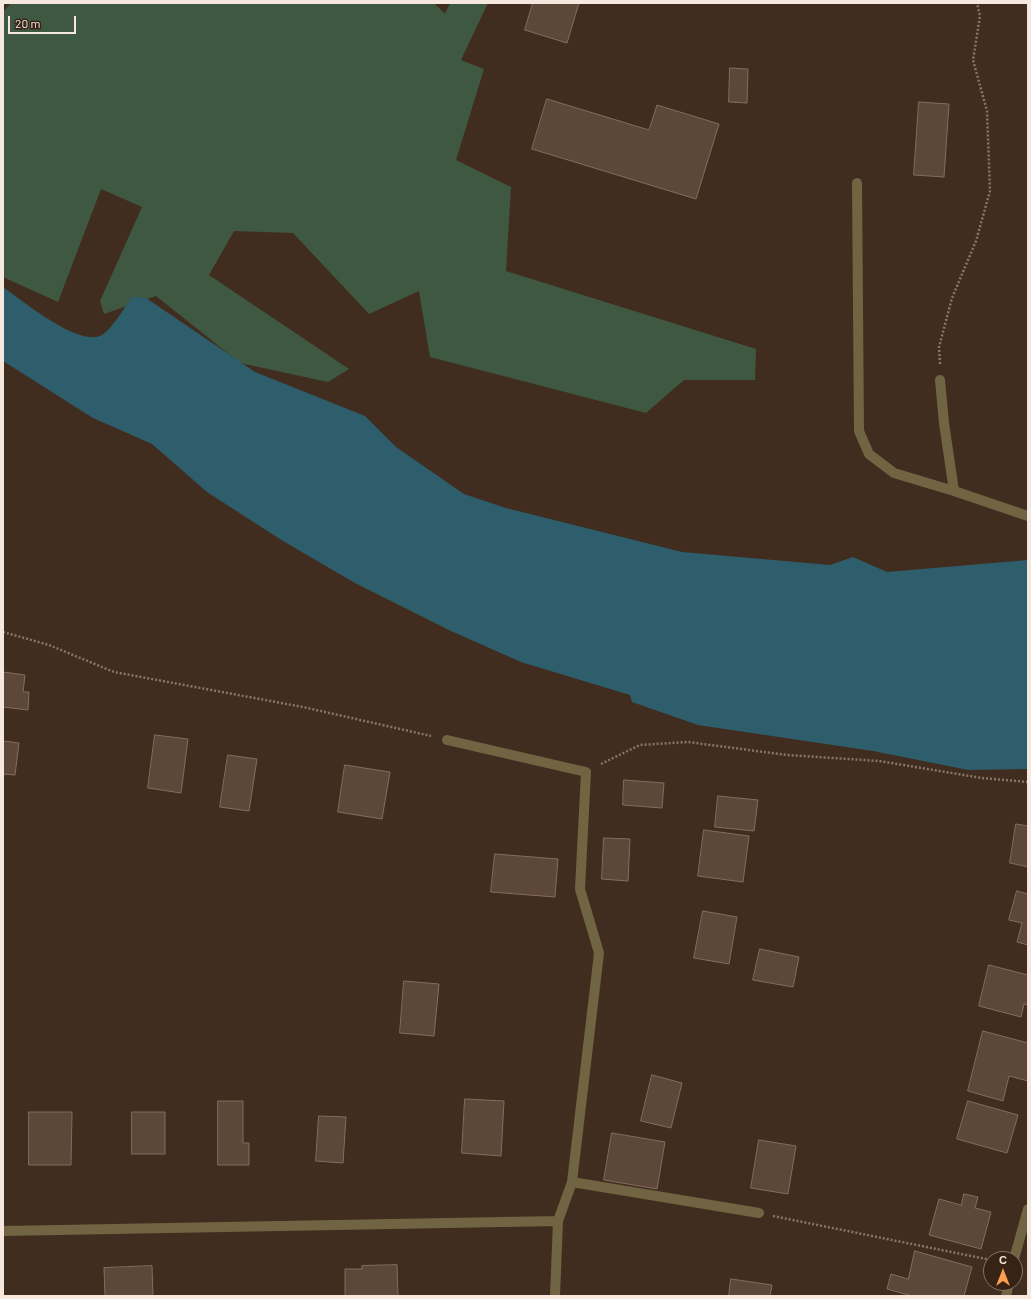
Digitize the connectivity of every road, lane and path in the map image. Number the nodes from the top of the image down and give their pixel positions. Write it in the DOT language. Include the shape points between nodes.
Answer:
graph roads {
  1 [pos="977,3"];
  2 [pos="857,183"];
  3 [pos="940,380"];
  4 [pos="954,491"];
  5 [pos="1028,516"];
  6 [pos="3,632"];
  7 [pos="447,740"];
  8 [pos="586,772"];
  9 [pos="1028,782"];
  10 [pos="572,1182"];
  11 [pos="1028,1209"];
  12 [pos="759,1213"];
  13 [pos="558,1221"];
  14 [pos="3,1231"];
  15 [pos="1016,1251"];
  16 [pos="983,1258"];
  17 [pos="555,1296"];
  1 -- 3 [label="path" via="980,16 973,60 987,111 990,191 976,241 952,298 939,347"];
  2 -- 4 [label="street" via="859,431 869,454 894,473"];
  3 -- 4 [label="street"];
  4 -- 5 [label="street"];
  6 -- 7 [label="path" via="49,645 114,672 303,707"];
  7 -- 8 [label="street"];
  8 -- 9 [label="path" via="640,745 688,742 787,755 879,761 982,778"];
  8 -- 10 [label="street" via="580,890 599,953"];
  10 -- 12 [label="street"];
  10 -- 13 [label="street"];
  11 -- 15 [label="street"];
  12 -- 16 [label="path"];
  13 -- 14 [label="street"];
  13 -- 17 [label="street"];
}
